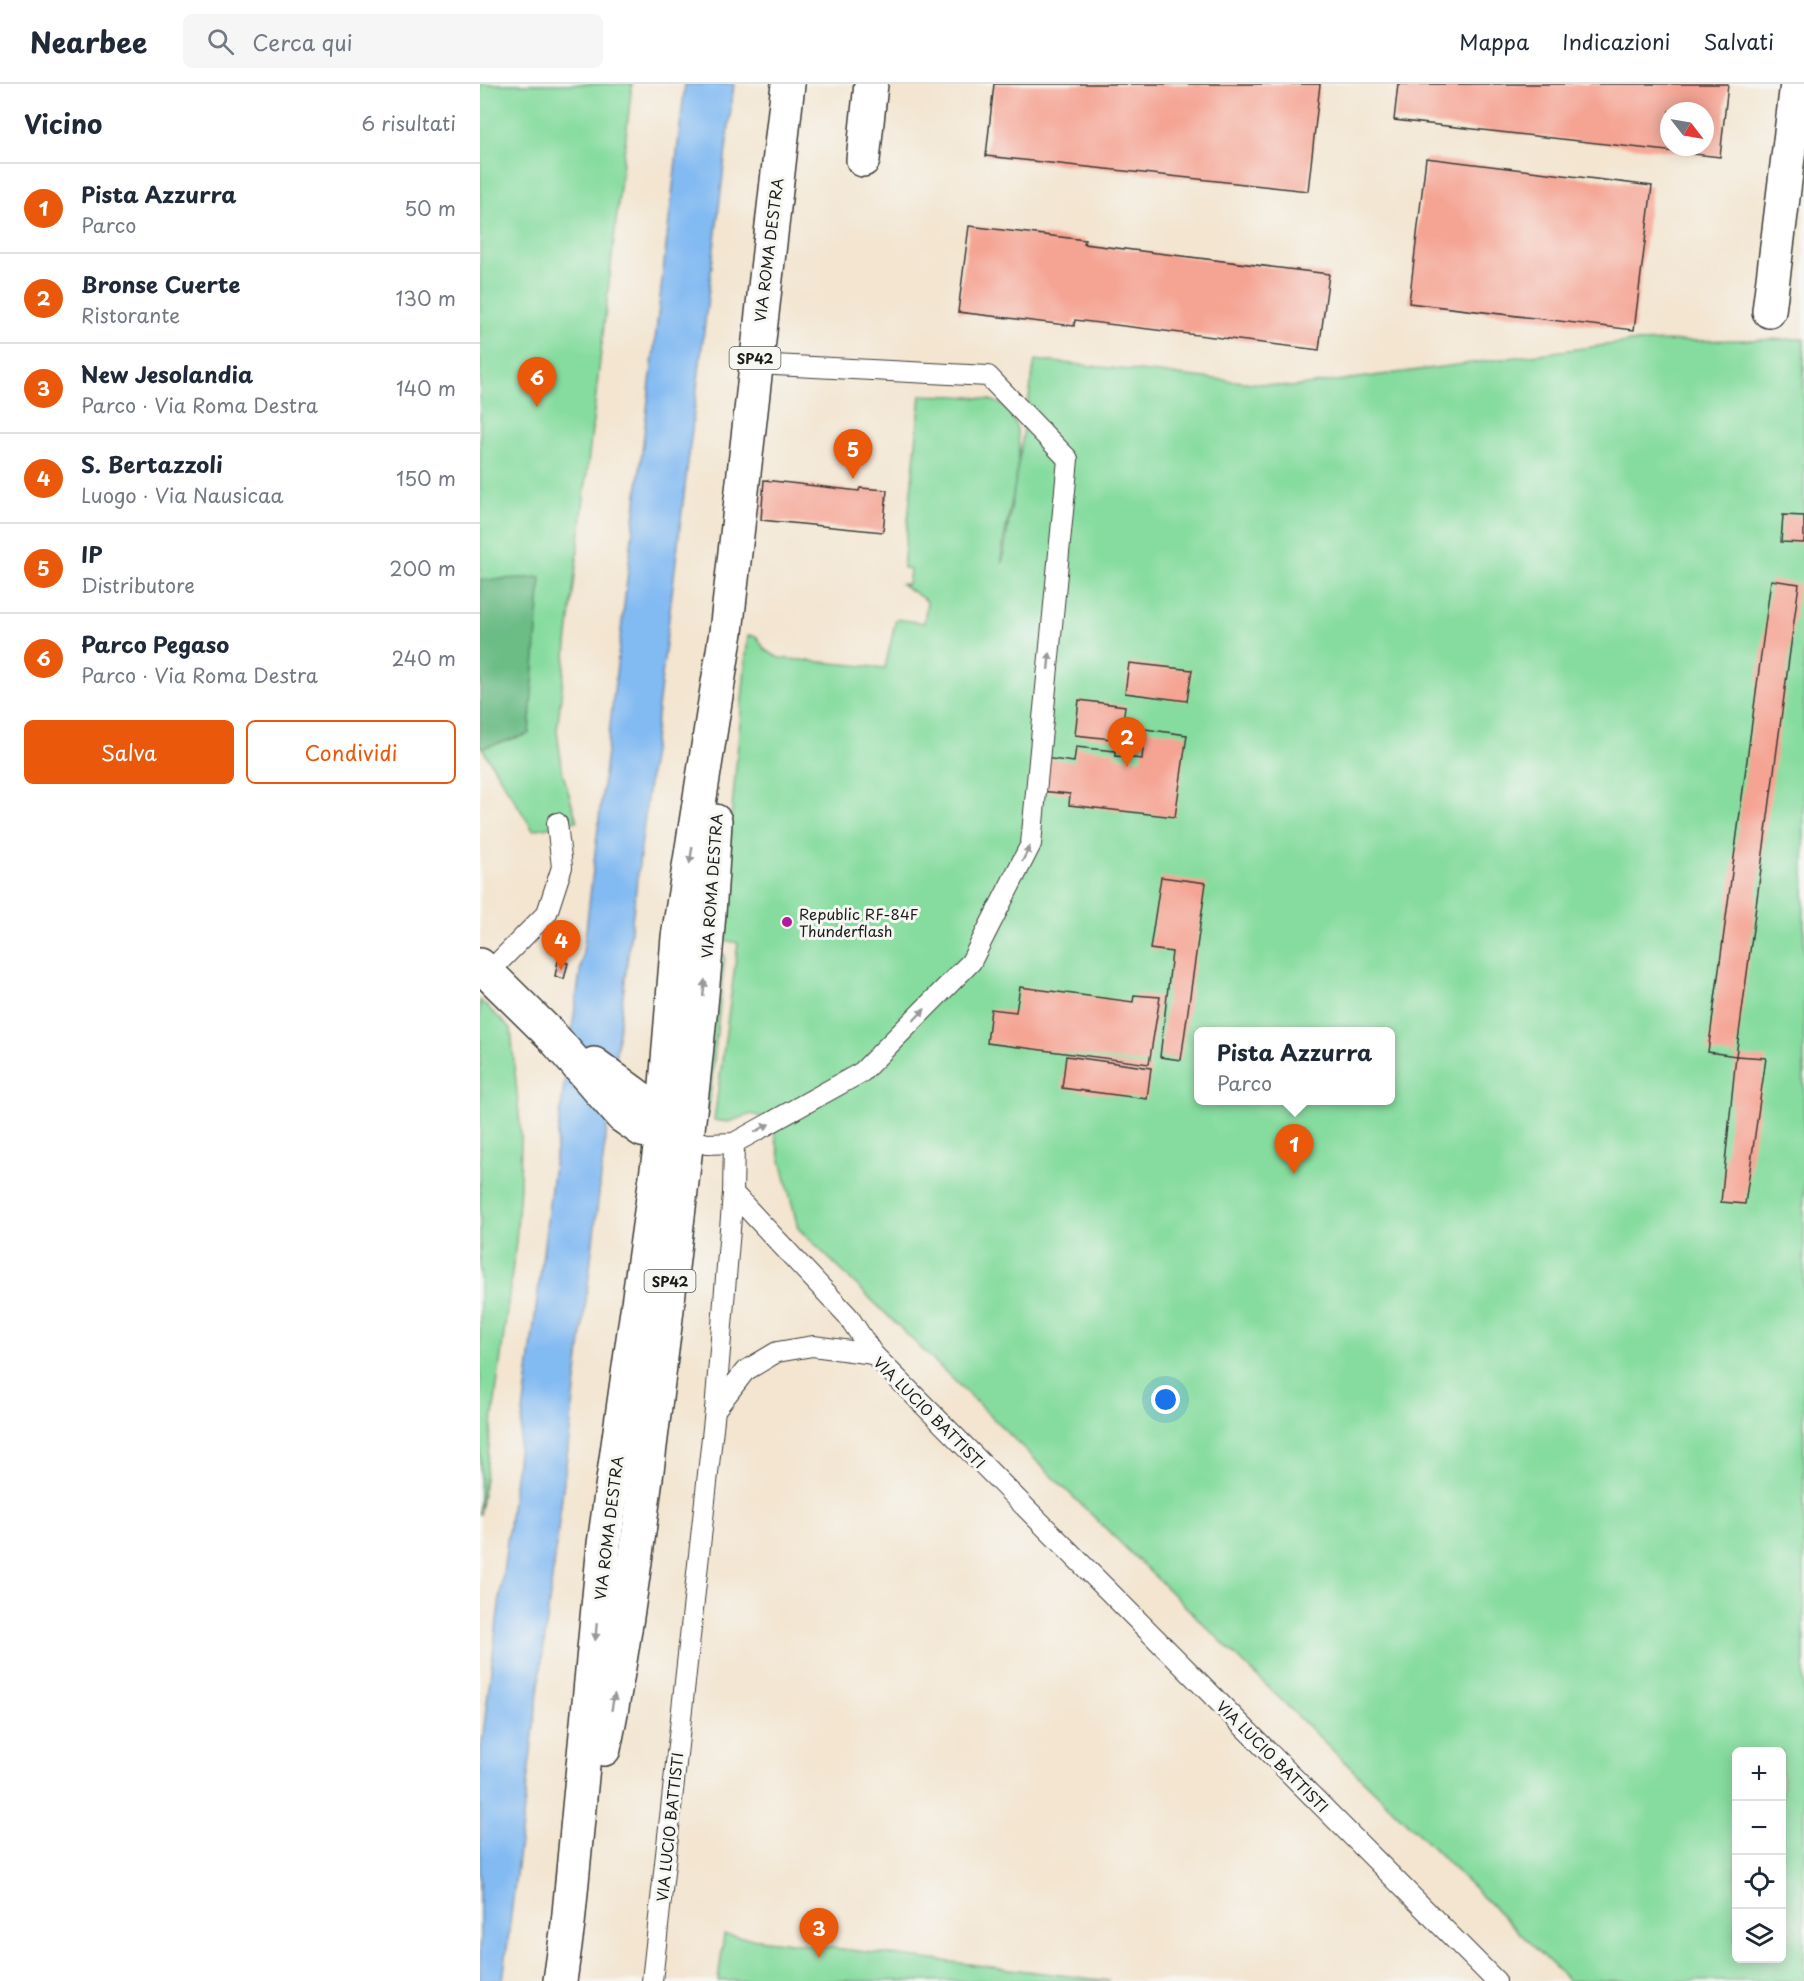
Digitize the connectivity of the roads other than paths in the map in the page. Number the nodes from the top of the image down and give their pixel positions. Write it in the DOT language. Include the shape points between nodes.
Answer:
graph roads {
  1 [pos="788,84"];
  2 [pos="871,84"];
  3 [pos="1797,84"];
  4 [pos="863,160"];
  5 [pos="1769,311"];
  6 [pos="754,364"];
  7 [pos="726,632"];
  8 [pos="557,823"];
  9 [pos="484,969"];
  10 [pos="671,1004"];
  11 [pos="551,1035"];
  12 [pos="669,1042"];
  13 [pos="620,1083"];
  14 [pos="674,1137"];
  15 [pos="734,1143"];
  16 [pos="733,1192"];
  17 [pos="873,1354"];
  18 [pos="715,1410"];
  19 [pos="568,1924"];
  20 [pos="560,1981"];
  21 [pos="652,1981"];
  22 [pos="1496,1981"];
  1 -- 6 [label="main road, VIA ROMA DESTRA / SP42"];
  2 -- 4 [label="main road"];
  3 -- 5 [label="main road"];
  6 -- 7 [label="main road, VIA ROMA DESTRA / SP42"];
  15 -- 6 [label="lane, one-way" via="862,1072 970,962 1031,844 1068,459 988,375"];
  7 -- 10 [label="main road, VIA ROMA DESTRA / SP42, one-way"];
  14 -- 7 [label="main road, VIA ROMA DESTRA / SP42, one-way" via="709,941"];
  8 -- 9 [label="lane" via="562,867 547,913"];
  9 -- 11 [label="main road"];
  10 -- 12 [label="main road, VIA ROMA DESTRA / SP42"];
  10 -- 14 [label="main road, VIA ROMA DESTRA / SP42" via="684,1028"];
  11 -- 13 [label="main road"];
  11 -- 14 [label="main road" via="622,1116 642,1130"];
  12 -- 13 [label="main road" via="643,1075"];
  12 -- 14 [label="main road, VIA ROMA DESTRA / SP42"];
  13 -- 14 [label="main road" via="643,1100"];
  14 -- 15 [label="lane" via="707,1144"];
  14 -- 19 [label="main road, VIA ROMA DESTRA / SP42, one-way" via="604,1544"];
  19 -- 14 [label="main road, VIA ROMA DESTRA / SP42, one-way" via="605,1746 639,1537"];
  15 -- 16 [label="lane"];
  16 -- 17 [label="lane" via="848,1316"];
  16 -- 18 [label="lane"];
  17 -- 18 [label="lane, VIA LUCIO BATTISTI" via="813,1346 777,1352 746,1371"];
  17 -- 22 [label="lane, VIA LUCIO BATTISTI"];
  18 -- 21 [label="lane, VIA LUCIO BATTISTI"];
  19 -- 20 [label="main road, VIA ROMA DESTRA / SP42"];
}
